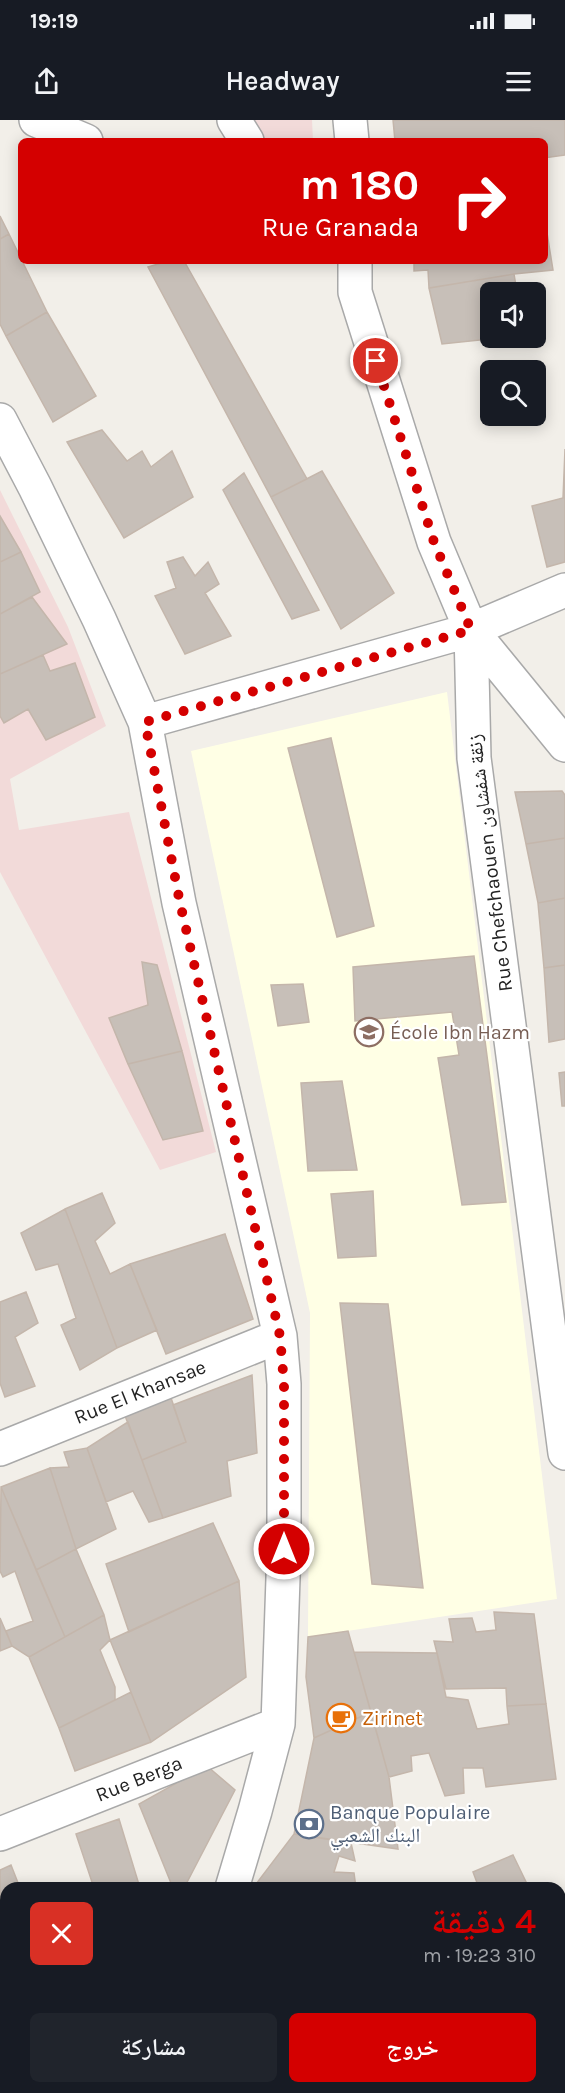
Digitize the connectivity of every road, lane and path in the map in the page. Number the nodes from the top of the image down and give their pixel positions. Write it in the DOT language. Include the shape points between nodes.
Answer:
graph roads {
  1 [pos="36,120"];
  2 [pos="234,120"];
  3 [pos="350,120"];
  4 [pos="79,138"];
  5 [pos="245,138"];
  6 [pos="352,138"];
  7 [pos="335,264"];
  8 [pos="355,277"];
  9 [pos="0,420"];
  10 [pos="565,590"];
  11 [pos="471,630"];
  12 [pos="145,722"];
  13 [pos="565,745"];
  14 [pos="280,1336"];
  15 [pos="0,1449"];
  16 [pos="565,1453"];
  17 [pos="278,1724"];
  18 [pos="0,1834"];
  19 [pos="234,1882"];
  1 -- 4 [label="street"];
  2 -- 5 [label="street"];
  3 -- 6 [label="street"];
  7 -- 8 [label="street"];
  8 -- 11 [label="street" via="434,542"];
  9 -- 12 [label="street" via="99,619"];
  10 -- 11 [label="street"];
  11 -- 12 [label="street"];
  11 -- 13 [label="street"];
  11 -- 16 [label="street, Rue Chefchaouen زنقة شفشاون" via="474,758"];
  12 -- 14 [label="street" via="180,903"];
  14 -- 15 [label="street, Rue El Khansae"];
  14 -- 17 [label="street" via="284,1384 284,1549"];
  17 -- 18 [label="street, Rue Berga"];
  17 -- 19 [label="street"];
}
